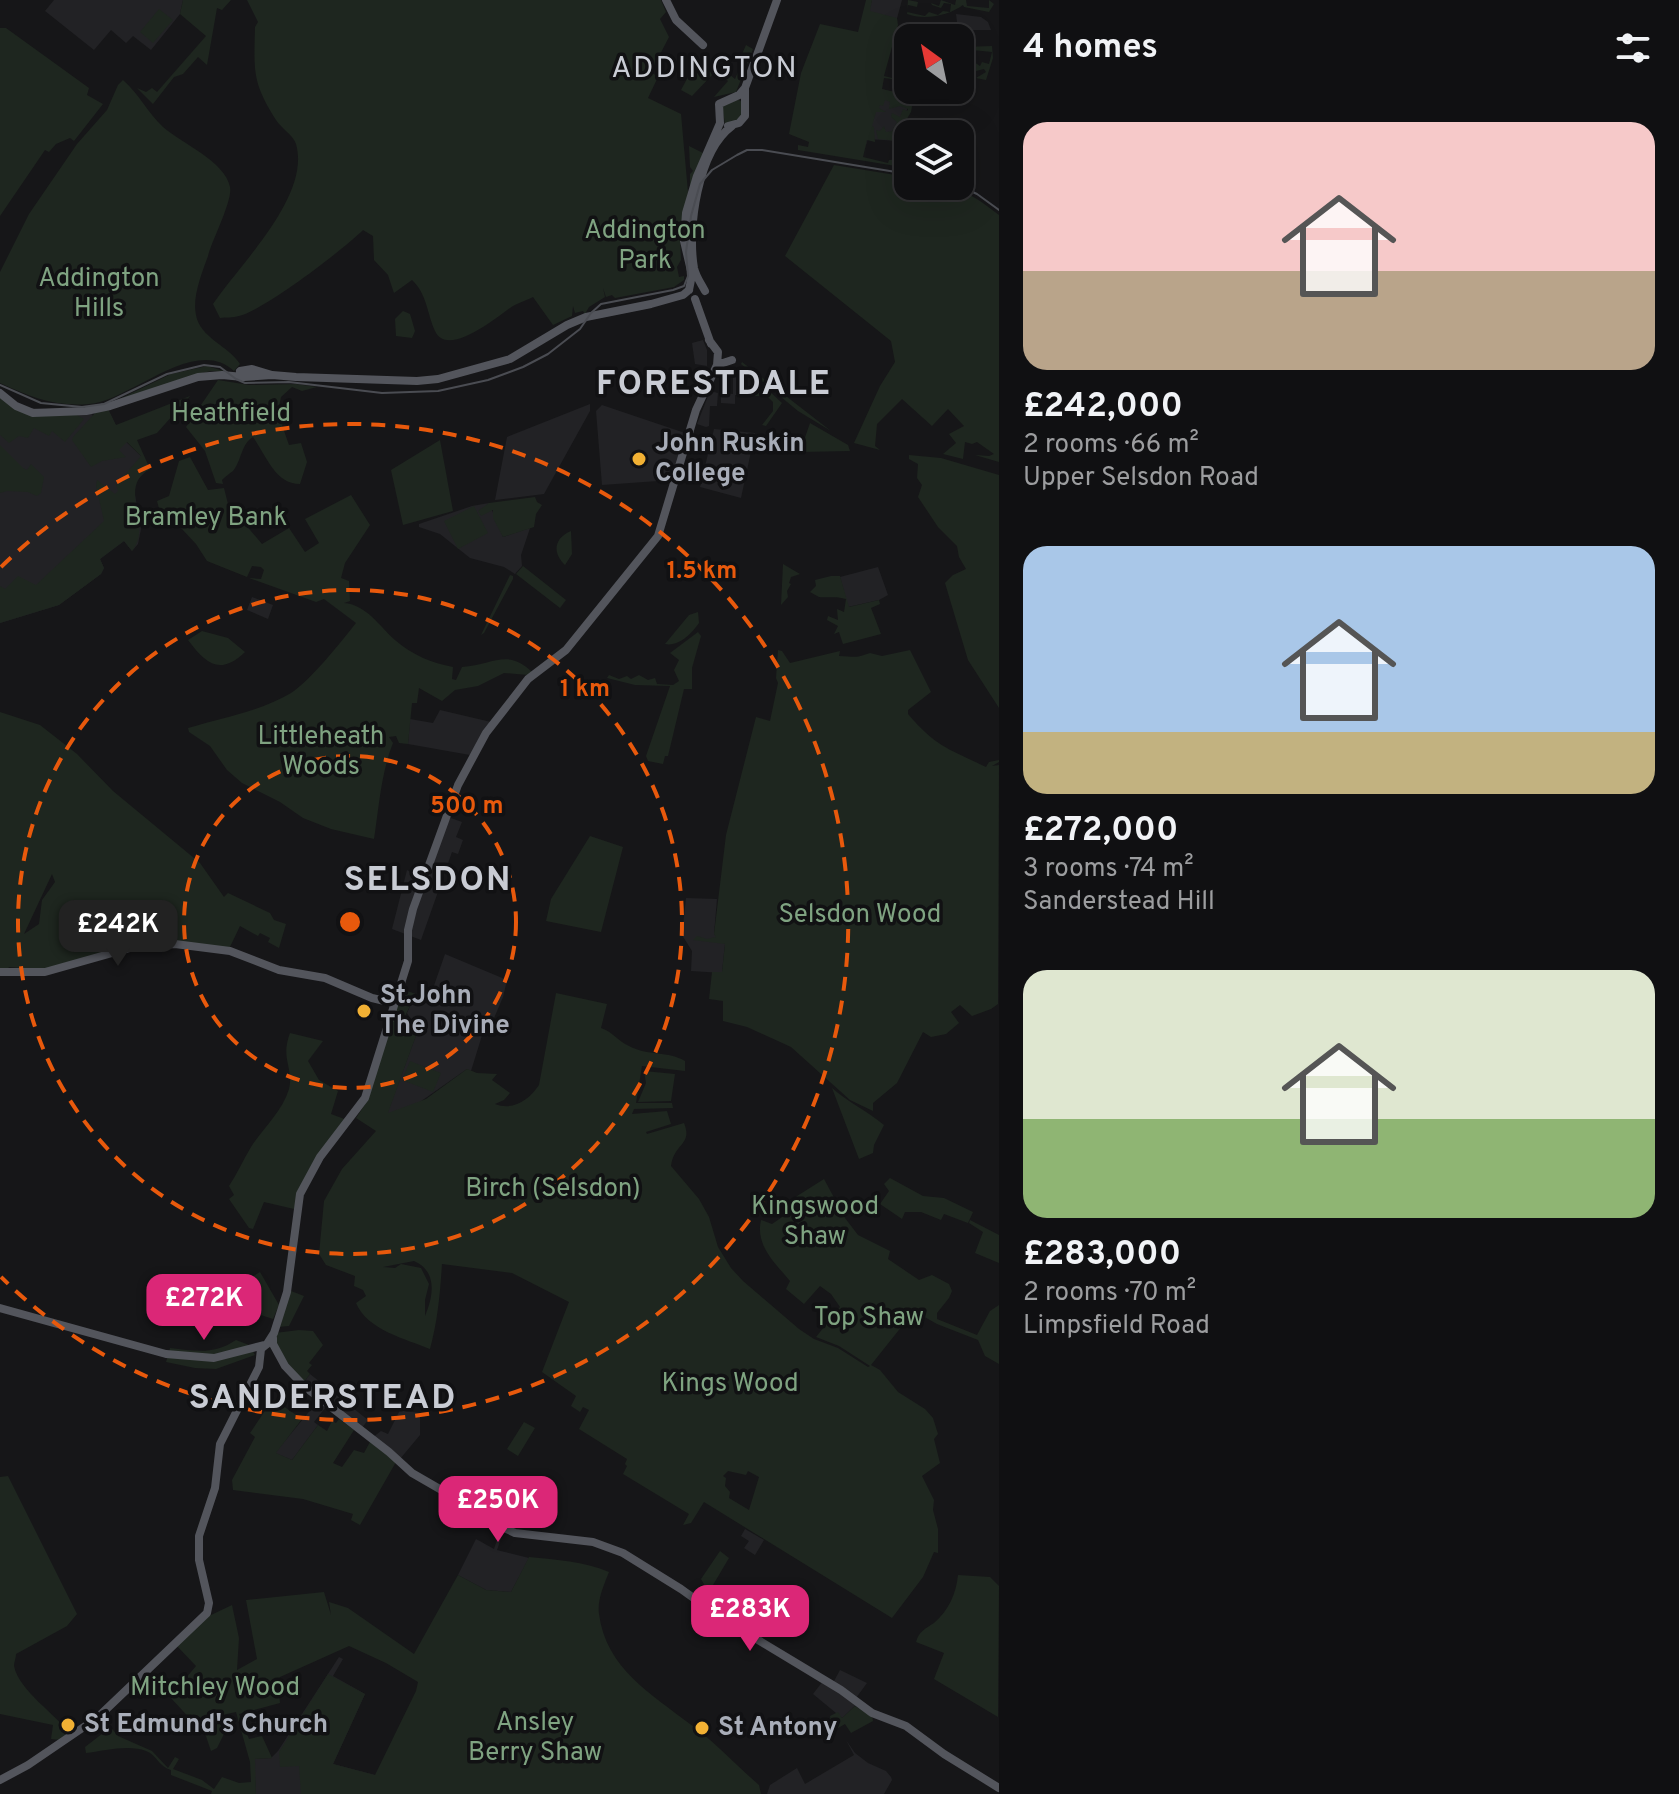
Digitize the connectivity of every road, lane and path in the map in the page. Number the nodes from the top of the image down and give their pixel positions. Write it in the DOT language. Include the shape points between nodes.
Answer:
graph roads {
  1 [pos="666,0"];
  2 [pos="777,0"];
  3 [pos="703,45"];
  4 [pos="745,88"];
  5 [pos="730,98"];
  6 [pos="744,103"];
  7 [pos="720,123"];
  8 [pos="732,126"];
  9 [pos="706,168"];
  10 [pos="694,183"];
  11 [pos="695,291"];
  12 [pos="732,360"];
  13 [pos="716,366"];
  14 [pos="0,393"];
  15 [pos="0,972"];
  16 [pos="393,1003"];
  17 [pos="0,1308"];
  18 [pos="274,1333"];
  19 [pos="263,1349"];
  20 [pos="273,1355"];
  21 [pos="259,1367"];
  22 [pos="0,1780"];
  23 [pos="999,1788"];
  1 -- 3 [label="main road" via="678,22"];
  2 -- 4 [label="main road"];
  4 -- 5 [label="main road"];
  4 -- 6 [label="main road"];
  5 -- 6 [label="main road"];
  5 -- 7 [label="main road" via="719,104"];
  6 -- 8 [label="main road" via="744,118"];
  7 -- 8 [label="main road"];
  7 -- 10 [label="main road"];
  8 -- 9 [label="main road" via="721,136"];
  9 -- 10 [label="main road"];
  9 -- 11 [label="main road" via="692,231"];
  10 -- 11 [label="main road" via="684,237"];
  11 -- 13 [label="main road" via="709,340 718,352"];
  11 -- 14 [label="main road" via="581,319 515,357 427,380 222,375 183,380 86,411 33,413"];
  12 -- 13 [label="main road"];
  13 -- 16 [label="main road" via="696,410 658,536 566,650 528,679 493,723 458,785 413,909 408,961"];
  15 -- 16 [label="main road" via="45,972 137,946 175,944 230,951"];
  16 -- 18 [label="main road" via="363,1105 320,1157 300,1194 287,1292"];
  17 -- 19 [label="main road" via="166,1354 214,1358 250,1347"];
  18 -- 19 [label="main road"];
  18 -- 20 [label="main road"];
  19 -- 20 [label="main road"];
  19 -- 20 [label="main road"];
  19 -- 21 [label="main road"];
  20 -- 21 [label="main road"];
  20 -- 23 [label="main road" via="299,1383 412,1473 480,1517 515,1533 593,1542 623,1553"];
  21 -- 22 [label="main road" via="220,1444 215,1488 199,1536 208,1595 203,1617 97,1718"];
}
